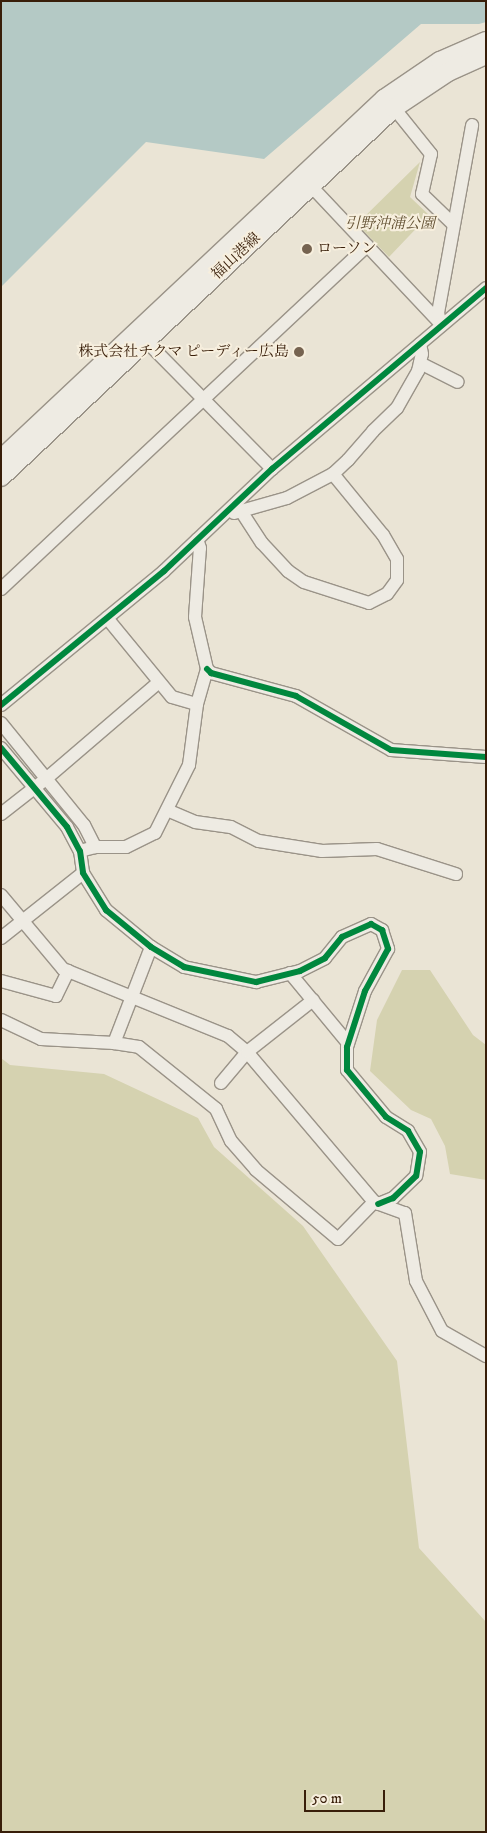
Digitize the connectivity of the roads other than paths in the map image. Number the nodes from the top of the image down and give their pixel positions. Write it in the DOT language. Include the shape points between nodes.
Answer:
graph roads {
  1 [pos="486,41"];
  2 [pos="486,55"];
  3 [pos="394,108"];
  4 [pos="472,125"];
  5 [pos="312,186"];
  6 [pos="453,224"];
  7 [pos="367,246"];
  8 [pos="486,288"];
  9 [pos="441,325"];
  10 [pos="145,340"];
  11 [pos="420,344"];
  12 [pos="420,364"];
  13 [pos="458,382"];
  14 [pos="204,400"];
  15 [pos="1,459"];
  16 [pos="272,469"];
  17 [pos="333,474"];
  18 [pos="1,477"];
  19 [pos="241,511"];
  20 [pos="225,512"];
  21 [pos="197,539"];
  22 [pos="1,588"];
  23 [pos="107,618"];
  24 [pos="207,669"];
  25 [pos="158,683"];
  26 [pos="197,704"];
  27 [pos="1,705"];
  28 [pos="1,723"];
  29 [pos="1,748"];
  30 [pos="486,756"];
  31 [pos="47,778"];
  32 [pos="34,787"];
  33 [pos="167,810"];
  34 [pos="1,814"];
  35 [pos="95,847"];
  36 [pos="80,851"];
  37 [pos="83,872"];
  38 [pos="456,874"];
  39 [pos="1,895"];
  40 [pos="22,920"];
  41 [pos="1,938"];
  42 [pos="151,948"];
  43 [pos="68,971"];
  44 [pos="290,973"];
  45 [pos="1,981"];
  46 [pos="130,996"];
  47 [pos="312,1000"];
  48 [pos="1,1020"];
  49 [pos="114,1042"];
  50 [pos="348,1043"];
  51 [pos="247,1052"];
  52 [pos="221,1083"];
  53 [pos="376,1203"];
  54 [pos="486,1356"];
  1 -- 15 [label="main road, 福山港線" via="440,61 384,99"];
  2 -- 3 [label="main road, 福山港線" via="448,72"];
  3 -- 5 [label="main road, 福山港線"];
  3 -- 6 [label="street" via="431,154 422,194"];
  4 -- 6 [label="street"];
  5 -- 7 [label="street"];
  5 -- 10 [label="main road, 福山港線"];
  6 -- 9 [label="street" via="438,313"];
  7 -- 9 [label="street"];
  7 -- 14 [label="street"];
  8 -- 9 [label="street"];
  9 -- 11 [label="street"];
  10 -- 14 [label="street"];
  10 -- 18 [label="main road, 福山港線"];
  11 -- 12 [label="street"];
  11 -- 16 [label="street"];
  12 -- 13 [label="street"];
  12 -- 17 [label="street" via="397,408"];
  14 -- 16 [label="street"];
  14 -- 22 [label="street"];
  16 -- 20 [label="street"];
  17 -- 19 [label="street" via="287,498"];
  17 -- 19 [label="street" via="383,535 396,559 397,580 386,594 369,603 304,582 288,571 262,543"];
  19 -- 20 [label="street"];
  20 -- 21 [label="street"];
  21 -- 23 [label="street"];
  21 -- 24 [label="street" via="200,548 195,617"];
  23 -- 25 [label="street"];
  23 -- 27 [label="street"];
  24 -- 26 [label="street"];
  24 -- 30 [label="street" via="211,673 296,696 390,750"];
  25 -- 26 [label="street" via="172,697"];
  25 -- 31 [label="street"];
  26 -- 33 [label="street" via="189,765"];
  28 -- 31 [label="street"];
  29 -- 32 [label="street"];
  31 -- 32 [label="street"];
  31 -- 35 [label="street" via="84,825"];
  32 -- 34 [label="street"];
  32 -- 36 [label="street" via="67,827"];
  33 -- 35 [label="street" via="155,833 126,847"];
  33 -- 38 [label="street" via="195,822 231,827 259,841 322,851 378,849"];
  35 -- 36 [label="street"];
  36 -- 37 [label="street"];
  37 -- 40 [label="street"];
  37 -- 42 [label="street" via="106,910"];
  39 -- 40 [label="street"];
  40 -- 41 [label="street"];
  40 -- 43 [label="street"];
  42 -- 44 [label="street" via="184,967 256,982"];
  42 -- 46 [label="street"];
  43 -- 45 [label="street" via="56,996"];
  43 -- 46 [label="street"];
  44 -- 47 [label="street"];
  44 -- 50 [label="street" via="325,958 342,937 371,924 382,930 388,949 364,991"];
  46 -- 49 [label="street"];
  46 -- 51 [label="street" via="228,1036"];
  47 -- 50 [label="street"];
  47 -- 51 [label="street"];
  48 -- 49 [label="street" via="41,1039"];
  49 -- 53 [label="street" via="139,1047 216,1109 231,1141 256,1170 338,1240"];
  50 -- 53 [label="street" via="347,1070 386,1117 408,1131 420,1152 416,1176 393,1198"];
  51 -- 52 [label="street"];
  51 -- 53 [label="street"];
  53 -- 54 [label="street" via="405,1213 416,1281 442,1331"];
}
